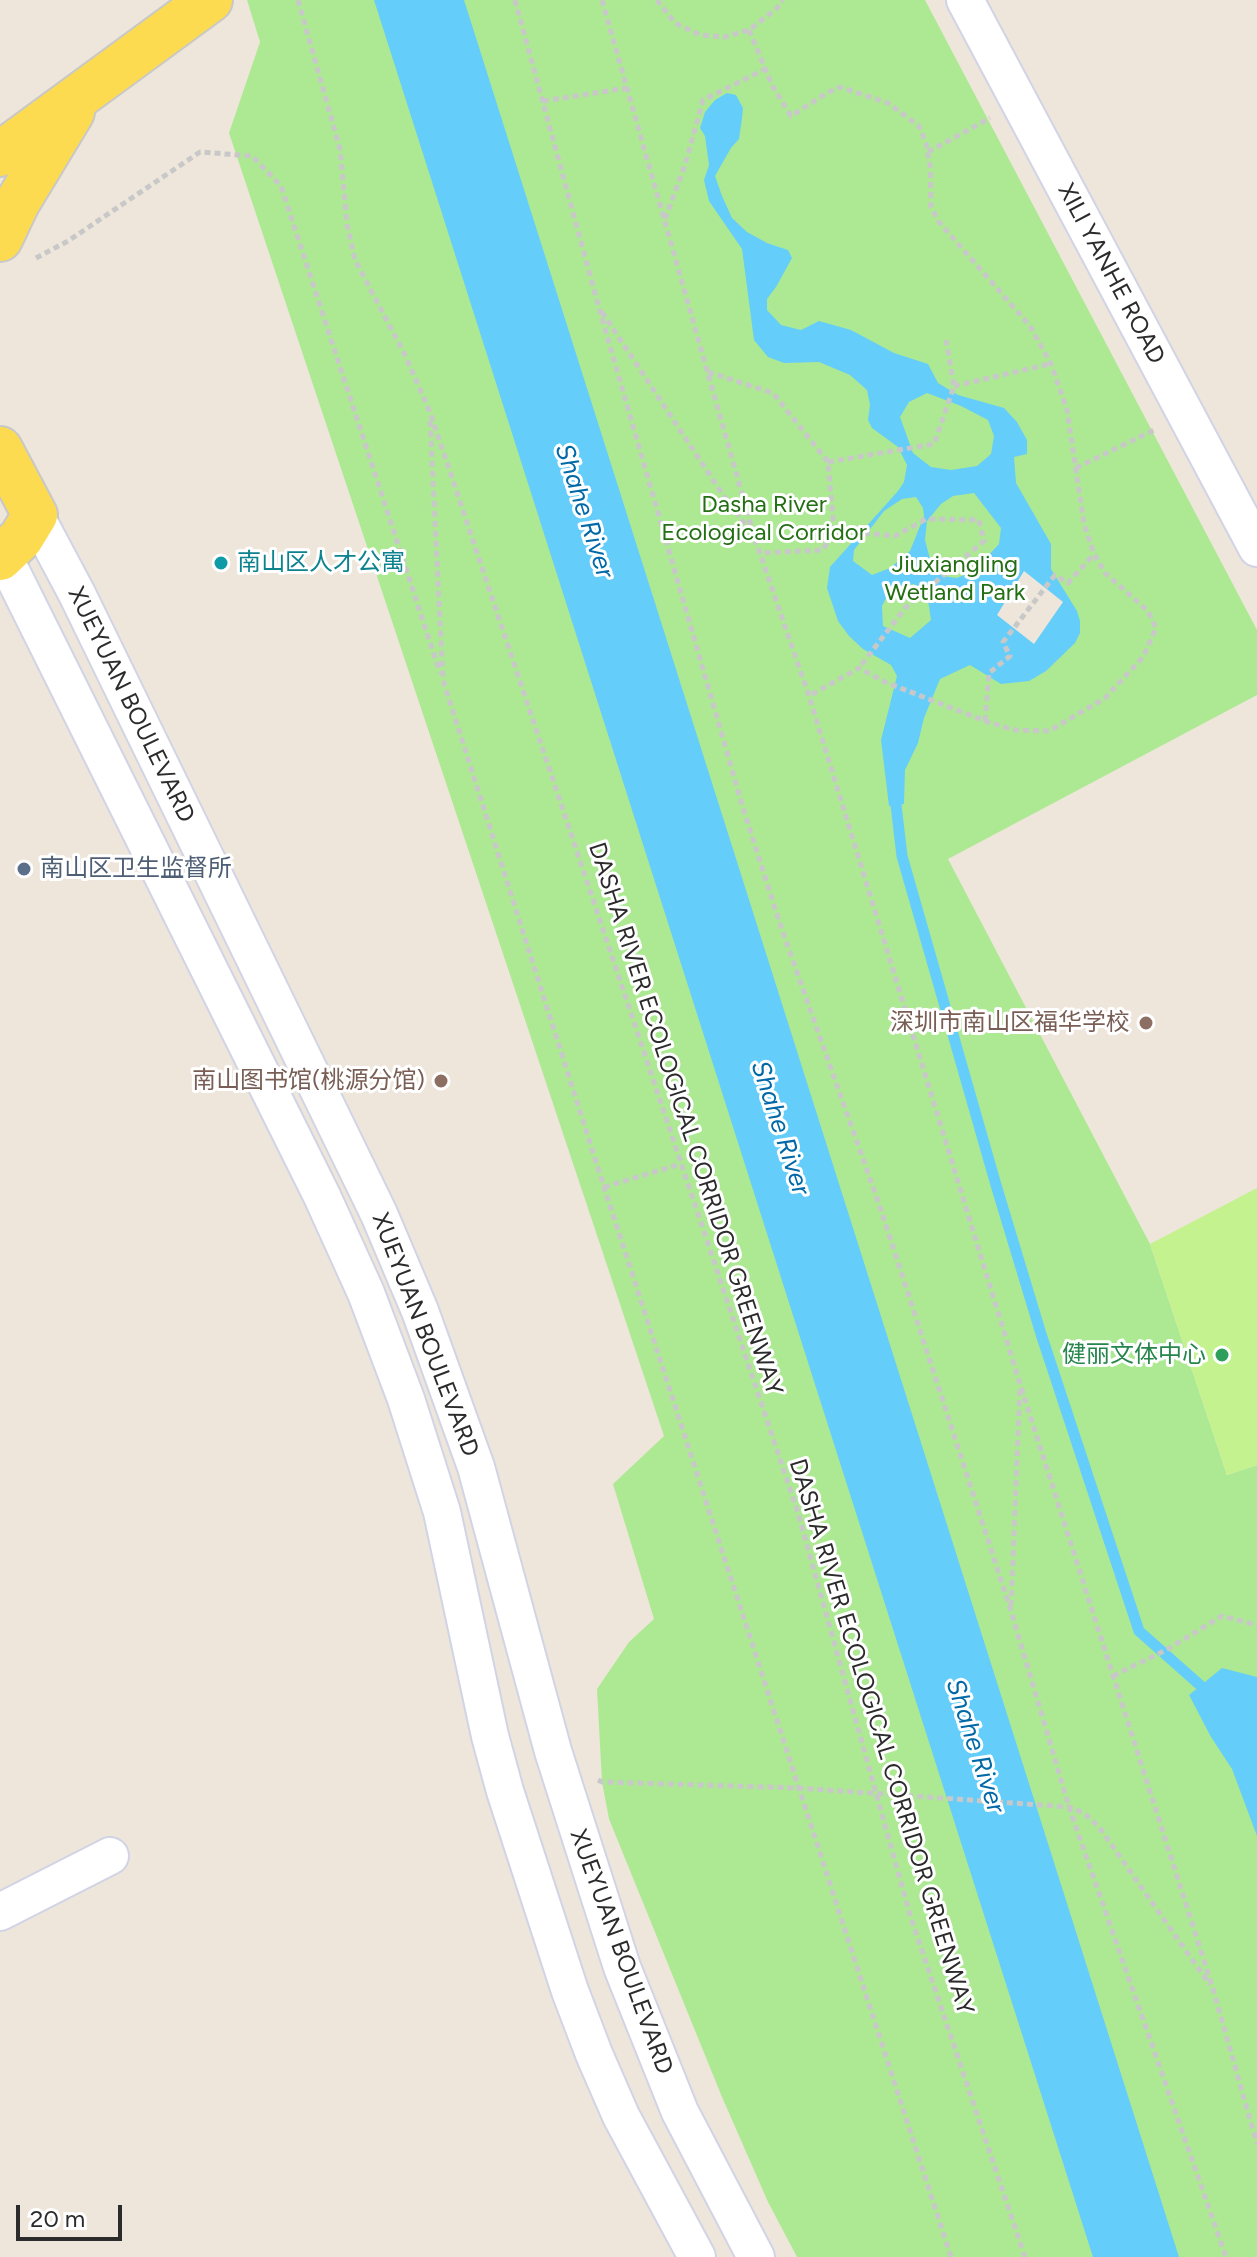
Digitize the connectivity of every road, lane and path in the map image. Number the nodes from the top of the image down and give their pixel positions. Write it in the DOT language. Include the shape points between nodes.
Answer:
graph roads {
  1 [pos="210,0"];
  2 [pos="298,0"];
  3 [pos="515,0"];
  4 [pos="602,0"];
  5 [pos="657,0"];
  6 [pos="783,0"];
  7 [pos="965,0"];
  8 [pos="749,30"];
  9 [pos="765,69"];
  10 [pos="627,88"];
  11 [pos="83,93"];
  12 [pos="543,101"];
  13 [pos="1019,101"];
  14 [pos="928,152"];
  15 [pos="0,154"];
  16 [pos="664,221"];
  17 [pos="14,251"];
  18 [pos="599,308"];
  19 [pos="946,340"];
  20 [pos="1051,364"];
  21 [pos="707,371"];
  22 [pos="954,386"];
  23 [pos="430,412"];
  24 [pos="1186,414"];
  25 [pos="0,449"];
  26 [pos="828,462"];
  27 [pos="1076,468"];
  28 [pos="834,530"];
  29 [pos="754,536"];
  30 [pos="8,540"];
  31 [pos="1257,548"];
  32 [pos="761,553"];
  33 [pos="1094,554"];
  34 [pos="859,668"];
  35 [pos="443,680"];
  36 [pos="809,696"];
  37 [pos="985,721"];
  38 [pos="681,1164"];
  39 [pos="604,1187"];
  40 [pos="1020,1384"];
  41 [pos="1011,1611"];
  42 [pos="1257,1625"];
  43 [pos="1113,1676"];
  44 [pos="602,1782"];
  45 [pos="798,1788"];
  46 [pos="876,1793"];
  47 [pos="1069,1807"];
  48 [pos="110,1856"];
  49 [pos="0,1912"];
  50 [pos="1213,1989"];
  51 [pos="1257,2144"];
  52 [pos="697,2257"];
  53 [pos="756,2257"];
  54 [pos="951,2257"];
  55 [pos="1025,2257"];
  56 [pos="1226,2257"];
  1 -- 11 [label="main road"];
  2 -- 23 [label="path, DASHA RIVER ECOLOGICAL CORRIDOR GREENWAY" via="340,149 355,260"];
  3 -- 12 [label="path"];
  4 -- 10 [label="path"];
  5 -- 8 [label="path" via="675,23 700,35 724,37"];
  6 -- 8 [label="path"];
  7 -- 13 [label="street, XILI YANHE ROAD"];
  8 -- 9 [label="path"];
  9 -- 14 [label="path" via="791,116 840,87 888,103 907,116 919,126"];
  9 -- 16 [label="path" via="703,100"];
  10 -- 12 [label="path"];
  10 -- 16 [label="path"];
  11 -- 15 [label="main road"];
  11 -- 17 [label="main road" via="17,203"];
  12 -- 18 [label="path"];
  13 -- 14 [label="path"];
  13 -- 24 [label="street, XILI YANHE ROAD"];
  14 -- 20 [label="path" via="931,207 939,222 1030,326"];
  16 -- 21 [label="path"];
  17 -- 35 [label="path" via="68,241 200,152 252,156 281,186"];
  18 -- 29 [label="path"];
  18 -- 41 [label="path" via="743,808"];
  19 -- 22 [label="path"];
  20 -- 22 [label="path"];
  20 -- 27 [label="path" via="1067,410"];
  21 -- 26 [label="path" via="773,393"];
  21 -- 29 [label="path"];
  22 -- 26 [label="path" via="934,444"];
  23 -- 35 [label="path"];
  23 -- 38 [label="path, DASHA RIVER ECOLOGICAL CORRIDOR GREENWAY"];
  24 -- 27 [label="path"];
  24 -- 31 [label="street, XILI YANHE ROAD"];
  25 -- 30 [label="main road, XUEYUAN BOULEVARD"];
  26 -- 28 [label="path"];
  27 -- 33 [label="path"];
  28 -- 32 [label="path" via="823,550"];
  28 -- 34 [label="path" via="895,536 926,519 979,520 984,541 906,607"];
  29 -- 32 [label="path"];
  30 -- 52 [label="street, XUEYUAN BOULEVARD" via="366,1293 434,1485 490,1736 570,1991 621,2116"];
  30 -- 53 [label="street, XUEYUAN BOULEVARD" via="77,594 399,1260 476,1467 559,1771 622,1967 680,2112"];
  32 -- 36 [label="path"];
  33 -- 37 [label="path" via="1068,583 1055,575 1003,642 1010,656 989,673"];
  33 -- 37 [label="path" via="1105,573 1152,619 1156,628 1143,657 1105,698 1049,731 1015,730"];
  34 -- 36 [label="path"];
  34 -- 37 [label="path"];
  35 -- 39 [label="path"];
  36 -- 40 [label="path"];
  38 -- 39 [label="path"];
  38 -- 46 [label="path, DASHA RIVER ECOLOGICAL CORRIDOR GREENWAY" via="798,1513"];
  39 -- 45 [label="path"];
  40 -- 41 [label="path"];
  40 -- 43 [label="path"];
  41 -- 47 [label="path"];
  42 -- 43 [label="path" via="1222,1616"];
  43 -- 50 [label="path"];
  44 -- 45 [label="path"];
  45 -- 46 [label="path"];
  45 -- 54 [label="path"];
  46 -- 47 [label="path"];
  46 -- 55 [label="path, DASHA RIVER ECOLOGICAL CORRIDOR GREENWAY" via="910,1915"];
  47 -- 50 [label="path" via="1099,1827"];
  47 -- 56 [label="path"];
  48 -- 49 [label="street"];
  50 -- 51 [label="path"];
}
